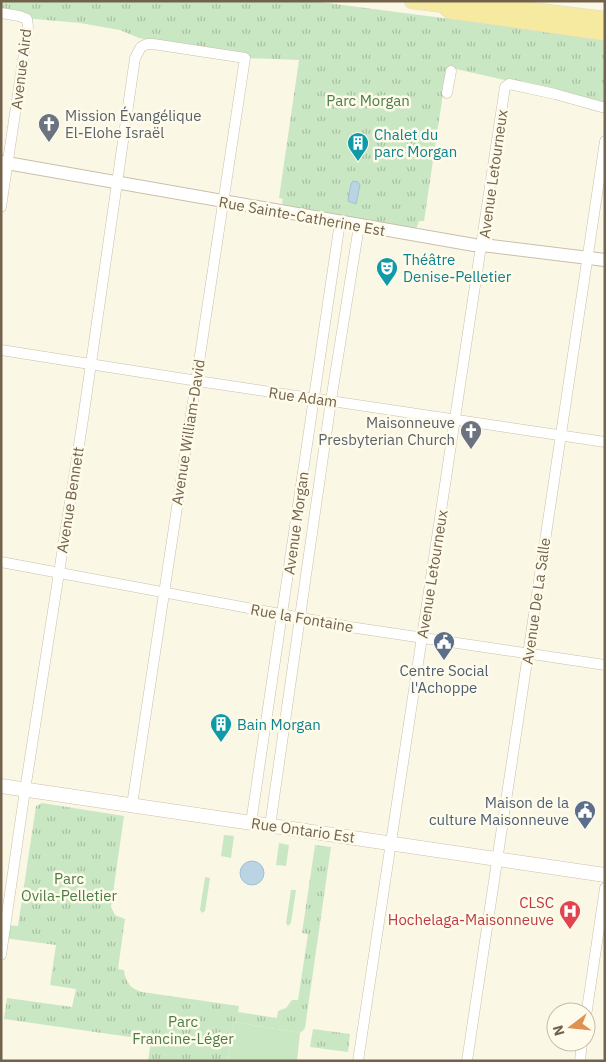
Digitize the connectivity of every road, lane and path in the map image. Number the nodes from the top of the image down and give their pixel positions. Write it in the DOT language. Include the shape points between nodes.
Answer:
graph roads {
  1 [pos="412,1"];
  2 [pos="518,10"];
  3 [pos="1,13"];
  4 [pos="605,19"];
  5 [pos="605,33"];
  6 [pos="245,58"];
  7 [pos="450,70"];
  8 [pos="447,93"];
  9 [pos="605,108"];
  10 [pos="605,141"];
  11 [pos="5,163"];
  12 [pos="117,182"];
  13 [pos="223,202"];
  14 [pos="1,207"];
  15 [pos="340,222"];
  16 [pos="359,226"];
  17 [pos="482,246"];
  18 [pos="587,258"];
  19 [pos="605,260"];
  20 [pos="1,350"];
  21 [pos="90,363"];
  22 [pos="196,381"];
  23 [pos="314,398"];
  24 [pos="331,401"];
  25 [pos="455,419"];
  26 [pos="561,434"];
  27 [pos="605,442"];
  28 [pos="1,562"];
  29 [pos="59,572"];
  30 [pos="164,592"];
  31 [pos="282,615"];
  32 [pos="299,618"];
  33 [pos="422,638"];
  34 [pos="529,653"];
  35 [pos="605,666"];
  36 [pos="1,786"];
  37 [pos="25,790"];
  38 [pos="132,805"];
  39 [pos="251,823"];
  40 [pos="270,826"];
  41 [pos="391,843"];
  42 [pos="497,859"];
  43 [pos="605,875"];
  44 [pos="605,888"];
  45 [pos="1,955"];
  46 [pos="588,1002"];
  47 [pos="358,1061"];
  48 [pos="467,1061"];
  1 -- 2 [label="main road" via="443,5 450,11"];
  2 -- 4 [label="main road"];
  2 -- 5 [label="main road"];
  3 -- 11 [label="street, Avenue Aird" via="27,19 28,27"];
  6 -- 12 [label="street, Avenue Bennett" via="153,44 141,47 135,58"];
  6 -- 13 [label="street, Avenue William-David"];
  7 -- 8 [label="street"];
  9 -- 17 [label="street, Avenue Letourneux" via="509,84 505,87"];
  10 -- 18 [label="street, Avenue De La Salle"];
  11 -- 12 [label="street, Rue Sainte-Catherine Est"];
  11 -- 14 [label="street, Avenue Aird"];
  12 -- 13 [label="street, Rue Sainte-Catherine Est"];
  12 -- 21 [label="street, Avenue Bennett"];
  13 -- 15 [label="street, Rue Sainte-Catherine Est"];
  13 -- 22 [label="street, Avenue William-David"];
  15 -- 16 [label="street, Rue Sainte-Catherine Est"];
  15 -- 23 [label="street, Avenue Morgan"];
  16 -- 17 [label="street, Rue Sainte-Catherine Est"];
  16 -- 24 [label="street, Avenue Morgan"];
  17 -- 18 [label="street, Rue Sainte-Catherine Est"];
  17 -- 25 [label="street, Avenue Letourneux"];
  18 -- 19 [label="street, Rue Sainte-Catherine Est"];
  18 -- 26 [label="street, Avenue De La Salle"];
  20 -- 21 [label="street, Rue Adam"];
  21 -- 22 [label="street, Rue Adam"];
  21 -- 29 [label="street, Avenue Bennett"];
  22 -- 23 [label="street, Rue Adam"];
  22 -- 30 [label="street, Avenue William-David"];
  23 -- 24 [label="street, Rue Adam"];
  23 -- 31 [label="street, Avenue Morgan"];
  24 -- 25 [label="street, Rue Adam"];
  24 -- 32 [label="street, Avenue Morgan"];
  25 -- 26 [label="street, Rue Adam"];
  25 -- 33 [label="street, Avenue Letourneux"];
  26 -- 27 [label="street, Rue Adam"];
  26 -- 34 [label="street, Avenue De La Salle"];
  28 -- 29 [label="street, Rue la Fontaine"];
  29 -- 30 [label="street, Rue la Fontaine"];
  29 -- 37 [label="street, Avenue Bennett"];
  30 -- 31 [label="street, Rue la Fontaine"];
  30 -- 38 [label="street, Avenue William-David"];
  31 -- 32 [label="street, Rue la Fontaine"];
  31 -- 39 [label="street, Avenue Morgan"];
  32 -- 33 [label="street, Rue la Fontaine"];
  32 -- 40 [label="street, Avenue Morgan"];
  33 -- 34 [label="street, Rue la Fontaine"];
  33 -- 41 [label="street, Avenue Letourneux"];
  34 -- 35 [label="street, Rue la Fontaine"];
  34 -- 42 [label="street, Avenue De La Salle"];
  36 -- 37 [label="main road, Rue Ontario Est"];
  37 -- 38 [label="main road, Rue Ontario Est"];
  37 -- 45 [label="street, Avenue Bennett"];
  38 -- 39 [label="main road, Rue Ontario Est"];
  39 -- 40 [label="main road, Rue Ontario Est"];
  40 -- 41 [label="main road, Rue Ontario Est"];
  41 -- 42 [label="main road, Rue Ontario Est"];
  41 -- 47 [label="street, Avenue Letourneux"];
  42 -- 43 [label="main road, Rue Ontario Est"];
  42 -- 48 [label="street, Avenue De La Salle"];
  44 -- 46 [label="street"];
}
